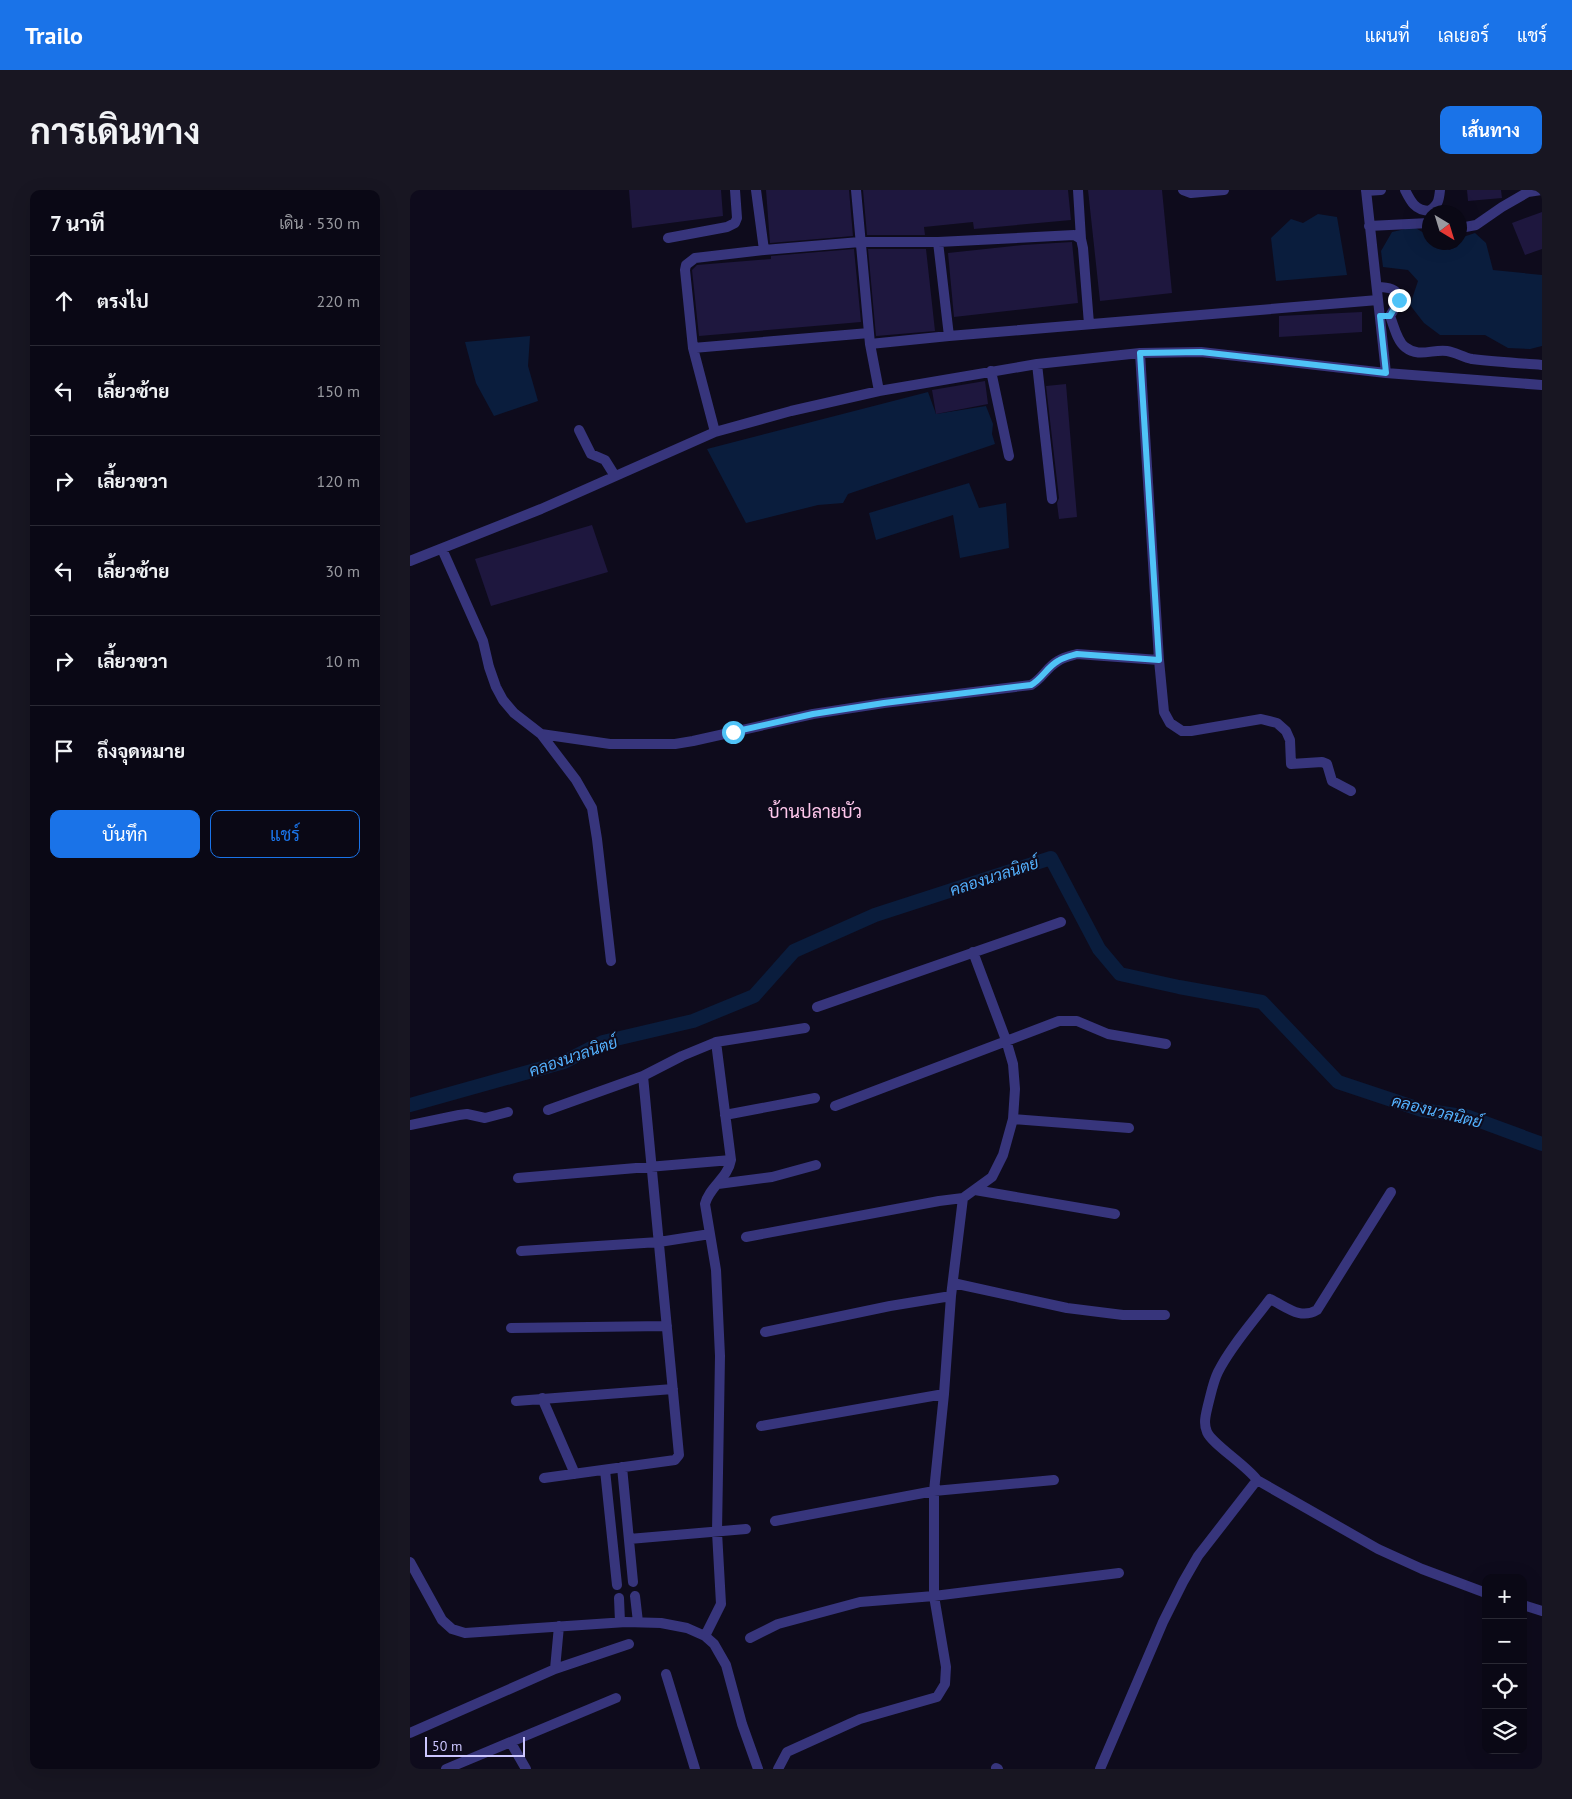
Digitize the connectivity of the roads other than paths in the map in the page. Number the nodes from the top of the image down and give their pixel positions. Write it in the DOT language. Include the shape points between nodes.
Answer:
graph roads {
  1 [pos="735,190"];
  2 [pos="756,190"];
  3 [pos="856,190"];
  4 [pos="1078,190"];
  5 [pos="1183,190"];
  6 [pos="1224,190"];
  7 [pos="1380,190"];
  8 [pos="1404,190"];
  9 [pos="1440,190"];
  10 [pos="1542,190"];
  11 [pos="1366,191"];
  12 [pos="1437,205"];
  13 [pos="1422,211"];
  14 [pos="1422,223"];
  15 [pos="1369,226"];
  16 [pos="1467,227"];
  17 [pos="668,238"];
  18 [pos="1081,239"];
  19 [pos="860,242"];
  20 [pos="938,242"];
  21 [pos="764,250"];
  22 [pos="1377,287"];
  23 [pos="1378,300"];
  24 [pos="1385,316"];
  25 [pos="1089,324"];
  26 [pos="869,333"];
  27 [pos="949,336"];
  28 [pos="870,344"];
  29 [pos="693,348"];
  30 [pos="1140,353"];
  31 [pos="1036,364"];
  32 [pos="1542,365"];
  33 [pos="991,371"];
  34 [pos="1386,373"];
  35 [pos="1542,385"];
  36 [pos="879,391"];
  37 [pos="579,430"];
  38 [pos="715,432"];
  39 [pos="1009,456"];
  40 [pos="615,476"];
  41 [pos="1052,499"];
  42 [pos="442,549"];
  43 [pos="410,561"];
  44 [pos="1159,660"];
  45 [pos="541,734"];
  46 [pos="1351,791"];
  47 [pos="1061,922"];
  48 [pos="974,952"];
  49 [pos="611,961"];
  50 [pos="817,1007"];
  51 [pos="805,1028"];
  52 [pos="1006,1040"];
  53 [pos="716,1042"];
  54 [pos="1166,1044"];
  55 [pos="643,1076"];
  56 [pos="815,1098"];
  57 [pos="835,1106"];
  58 [pos="548,1110"];
  59 [pos="508,1112"];
  60 [pos="725,1115"];
  61 [pos="1013,1119"];
  62 [pos="410,1125"];
  63 [pos="1130,1128"];
  64 [pos="731,1160"];
  65 [pos="816,1165"];
  66 [pos="651,1166"];
  67 [pos="518,1178"];
  68 [pos="718,1184"];
  69 [pos="975,1190"];
  70 [pos="1391,1192"];
  71 [pos="963,1198"];
  72 [pos="1115,1214"];
  73 [pos="710,1234"];
  74 [pos="746,1237"];
  75 [pos="659,1242"];
  76 [pos="521,1251"];
  77 [pos="953,1283"];
  78 [pos="951,1296"];
  79 [pos="1165,1315"];
  80 [pos="667,1326"];
  81 [pos="511,1328"];
  82 [pos="765,1332"];
  83 [pos="673,1389"];
  84 [pos="944,1394"];
  85 [pos="542,1398"];
  86 [pos="516,1401"];
  87 [pos="761,1426"];
  88 [pos="622,1467"];
  89 [pos="605,1470"];
  90 [pos="575,1474"];
  91 [pos="544,1478"];
  92 [pos="1054,1480"];
  93 [pos="1257,1480"];
  94 [pos="934,1491"];
  95 [pos="775,1521"];
  96 [pos="746,1529"];
  97 [pos="716,1532"];
  98 [pos="629,1539"];
  99 [pos="410,1562"];
  100 [pos="1119,1573"];
  101 [pos="633,1582"];
  102 [pos="617,1585"];
  103 [pos="1482,1592"];
  104 [pos="635,1596"];
  105 [pos="934,1596"];
  106 [pos="619,1598"];
  107 [pos="1527,1607"];
  108 [pos="1542,1611"];
  109 [pos="620,1622"];
  110 [pos="638,1622"];
  111 [pos="559,1626"];
  112 [pos="705,1636"];
  113 [pos="750,1638"];
  114 [pos="629,1644"];
  115 [pos="555,1669"];
  116 [pos="666,1674"];
  117 [pos="616,1698"];
  118 [pos="410,1733"];
  119 [pos="511,1743"];
  120 [pos="446,1769"];
  121 [pos="526,1769"];
  122 [pos="695,1769"];
  123 [pos="758,1769"];
  124 [pos="778,1769"];
  125 [pos="1100,1769"];
  1 -- 17 [label="street" via="735,223"];
  2 -- 21 [label="street"];
  3 -- 19 [label="street"];
  4 -- 18 [label="street"];
  5 -- 6 [label="street" via="1192,193"];
  7 -- 11 [label="street"];
  8 -- 13 [label="street" via="1411,203"];
  9 -- 12 [label="street"];
  10 -- 16 [label="street" via="1528,192 1476,225"];
  11 -- 15 [label="street"];
  14 -- 15 [label="street"];
  15 -- 22 [label="street"];
  18 -- 20 [label="street" via="1074,235"];
  18 -- 25 [label="street"];
  19 -- 20 [label="street"];
  19 -- 21 [label="street"];
  19 -- 26 [label="street"];
  20 -- 27 [label="street"];
  21 -- 29 [label="street" via="695,258 686,265"];
  22 -- 23 [label="street"];
  22 -- 24 [label="street" via="1391,288 1398,294 1399,300"];
  23 -- 24 [label="street"];
  23 -- 25 [label="street"];
  24 -- 32 [label="street" via="1400,341 1413,351 1449,351 1471,359"];
  24 -- 34 [label="street"];
  25 -- 27 [label="street"];
  26 -- 28 [label="street"];
  26 -- 29 [label="street"];
  27 -- 28 [label="street"];
  28 -- 36 [label="street"];
  29 -- 38 [label="street"];
  30 -- 31 [label="street"];
  30 -- 34 [label="street" via="1201,352"];
  30 -- 44 [label="street"];
  31 -- 33 [label="street"];
  31 -- 41 [label="street"];
  33 -- 36 [label="street"];
  33 -- 39 [label="street"];
  34 -- 35 [label="street"];
  36 -- 38 [label="street"];
  37 -- 40 [label="street" via="588,451 605,460"];
  38 -- 40 [label="street"];
  40 -- 42 [label="street"];
  42 -- 43 [label="street"];
  42 -- 45 [label="street" via="483,641 496,687 514,713"];
  44 -- 45 [label="street" via="1077,654 1056,662 1031,685 813,714 675,744 610,744"];
  44 -- 46 [label="street" via="1164,712 1170,723 1182,731 1261,719 1277,723 1286,730 1290,740 1292,764 1327,764 1332,781"];
  45 -- 49 [label="street" via="576,780 592,808"];
  47 -- 48 [label="street"];
  48 -- 50 [label="street"];
  48 -- 52 [label="street"];
  51 -- 53 [label="street"];
  52 -- 54 [label="street" via="1059,1022 1077,1021 1108,1034"];
  52 -- 57 [label="street"];
  52 -- 61 [label="street" via="1013,1064"];
  53 -- 55 [label="street"];
  53 -- 60 [label="street"];
  55 -- 58 [label="street"];
  55 -- 66 [label="street"];
  56 -- 60 [label="street"];
  59 -- 62 [label="street" via="485,1118 459,1115"];
  60 -- 64 [label="street"];
  61 -- 63 [label="street"];
  61 -- 69 [label="street" via="1003,1155 992,1177"];
  64 -- 66 [label="street"];
  64 -- 68 [label="street" via="730,1169"];
  65 -- 68 [label="street" via="772,1177"];
  66 -- 67 [label="street"];
  66 -- 75 [label="street"];
  68 -- 73 [label="street" via="707,1196 705,1204"];
  69 -- 71 [label="street"];
  69 -- 72 [label="street"];
  70 -- 93 [label="street" via="1317,1310 1303,1315 1270,1299 1218,1372 1205,1416 1207,1433"];
  71 -- 74 [label="street"];
  71 -- 77 [label="street"];
  73 -- 75 [label="street"];
  73 -- 97 [label="street" via="716,1270 720,1356"];
  75 -- 76 [label="street"];
  75 -- 80 [label="street"];
  77 -- 78 [label="street"];
  77 -- 79 [label="street" via="1067,1308 1123,1315"];
  78 -- 82 [label="street"];
  78 -- 84 [label="street"];
  80 -- 81 [label="street"];
  80 -- 83 [label="street"];
  83 -- 85 [label="street"];
  83 -- 88 [label="street" via="679,1455 675,1460"];
  84 -- 87 [label="street"];
  84 -- 94 [label="street"];
  85 -- 86 [label="street"];
  85 -- 90 [label="street"];
  88 -- 89 [label="street"];
  88 -- 98 [label="street"];
  89 -- 90 [label="street"];
  89 -- 102 [label="street"];
  90 -- 91 [label="street"];
  92 -- 94 [label="street"];
  93 -- 103 [label="street" via="1378,1548"];
  93 -- 125 [label="street" via="1203,1548 1183,1582"];
  94 -- 95 [label="street"];
  94 -- 105 [label="street"];
  96 -- 97 [label="street"];
  97 -- 98 [label="street"];
  97 -- 112 [label="street" via="721,1604"];
  98 -- 101 [label="street"];
  99 -- 111 [label="street" via="442,1620 452,1629 465,1633"];
  100 -- 105 [label="street"];
  104 -- 110 [label="street"];
  105 -- 113 [label="street" via="860,1602 778,1624"];
  105 -- 124 [label="street" via="946,1667 945,1684 937,1697 860,1719 819,1737 786,1752"];
  106 -- 109 [label="street"];
  107 -- 108 [label="street"];
  109 -- 110 [label="street"];
  109 -- 111 [label="street"];
  110 -- 112 [label="street" via="687,1628"];
  111 -- 115 [label="street"];
  112 -- 123 [label="street" via="714,1644 726,1665"];
  114 -- 115 [label="street"];
  115 -- 118 [label="street"];
  116 -- 122 [label="street"];
  117 -- 119 [label="street"];
  119 -- 120 [label="street"];
  119 -- 121 [label="street"];
}
